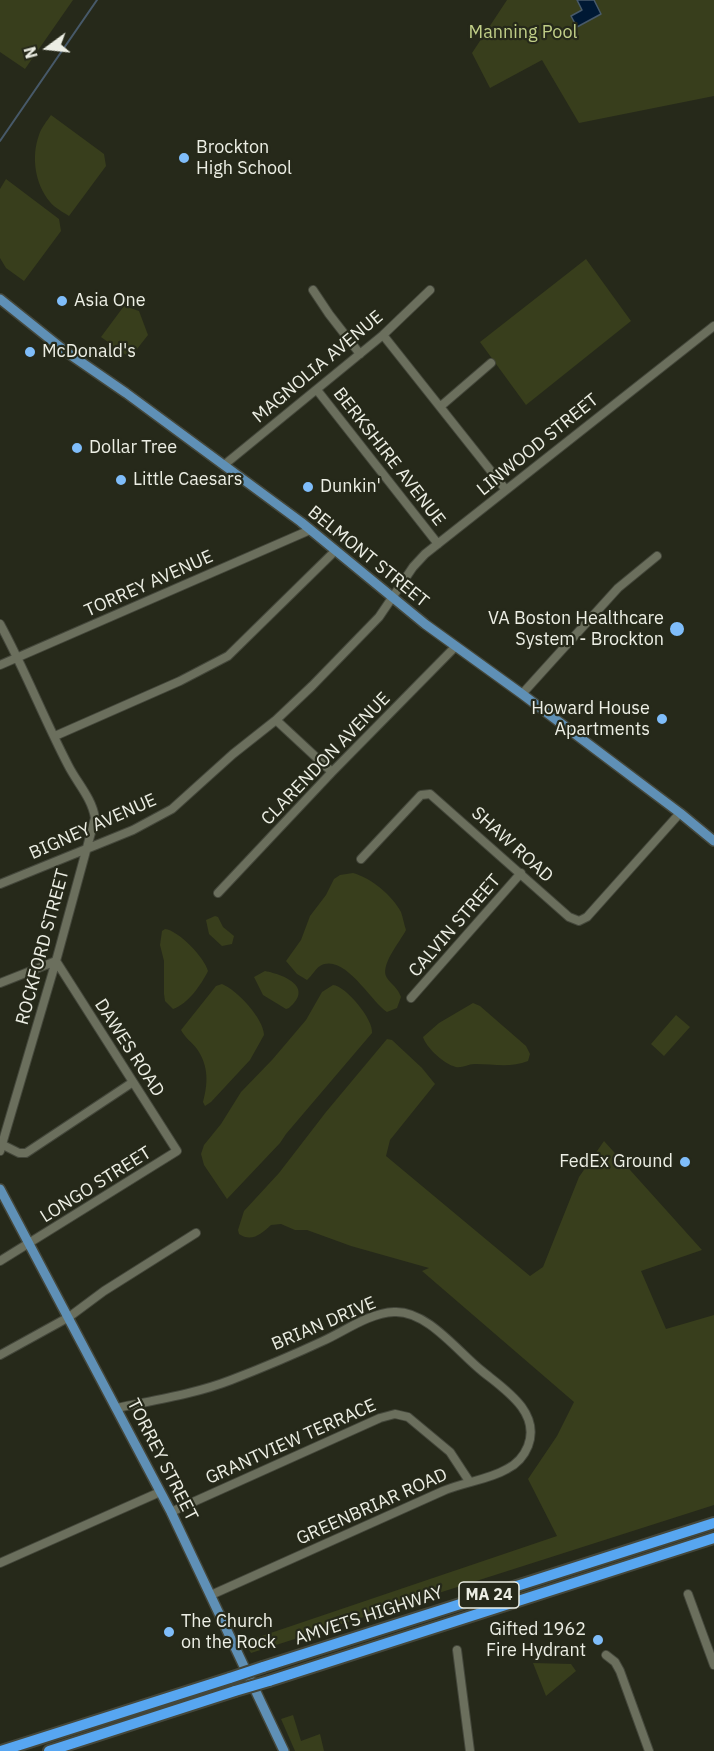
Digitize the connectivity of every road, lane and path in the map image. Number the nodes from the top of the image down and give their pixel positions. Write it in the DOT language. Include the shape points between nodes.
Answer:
graph roads {
  1 [pos="313,290"];
  2 [pos="430,290"];
  3 [pos="0,299"];
  4 [pos="714,326"];
  5 [pos="383,335"];
  6 [pos="360,354"];
  7 [pos="491,363"];
  8 [pos="317,390"];
  9 [pos="441,406"];
  10 [pos="224,465"];
  11 [pos="506,490"];
  12 [pos="310,530"];
  13 [pos="438,544"];
  14 [pos="335,551"];
  15 [pos="657,556"];
  16 [pos="391,597"];
  17 [pos="0,624"];
  18 [pos="456,646"];
  19 [pos="18,657"];
  20 [pos="0,665"];
  21 [pos="522,694"];
  22 [pos="276,720"];
  23 [pos="55,736"];
  24 [pos="332,772"];
  25 [pos="680,813"];
  26 [pos="714,841"];
  27 [pos="86,849"];
  28 [pos="361,859"];
  29 [pos="521,873"];
  30 [pos="0,884"];
  31 [pos="219,893"];
  32 [pos="56,961"];
  33 [pos="0,983"];
  34 [pos="411,998"];
  35 [pos="133,1082"];
  36 [pos="1,1148"];
  37 [pos="177,1151"];
  38 [pos="0,1189"];
  39 [pos="196,1233"];
  40 [pos="30,1244"];
  41 [pos="0,1261"];
  42 [pos="69,1317"];
  43 [pos="0,1355"];
  44 [pos="117,1408"];
  45 [pos="531,1434"];
  46 [pos="470,1481"];
  47 [pos="160,1492"];
  48 [pos="171,1512"];
  49 [pos="714,1523"];
  50 [pos="714,1538"];
  51 [pos="0,1563"];
  52 [pos="688,1594"];
  53 [pos="211,1595"];
  54 [pos="457,1650"];
  55 [pos="606,1654"];
  56 [pos="714,1665"];
  57 [pos="0,1751"];
  58 [pos="49,1751"];
  59 [pos="284,1751"];
  60 [pos="470,1751"];
  61 [pos="649,1751"];
  1 -- 6 [label="street"];
  2 -- 5 [label="street, MAGNOLIA AVENUE"];
  3 -- 10 [label="main road, BELMONT STREET"];
  4 -- 11 [label="street, LINWOOD STREET"];
  5 -- 6 [label="street, MAGNOLIA AVENUE"];
  5 -- 9 [label="street"];
  6 -- 8 [label="street, MAGNOLIA AVENUE"];
  7 -- 9 [label="street"];
  8 -- 10 [label="street, MAGNOLIA AVENUE"];
  8 -- 13 [label="street, BERKSHIRE AVENUE"];
  9 -- 11 [label="street"];
  10 -- 12 [label="main road, BELMONT STREET"];
  11 -- 13 [label="street, LINWOOD STREET"];
  12 -- 14 [label="main road, BELMONT STREET"];
  12 -- 19 [label="street, TORREY AVENUE"];
  13 -- 16 [label="street, LINWOOD STREET" via="413,567"];
  14 -- 16 [label="main road, BELMONT STREET"];
  14 -- 23 [label="street" via="224,659"];
  15 -- 21 [label="street" via="618,588"];
  16 -- 18 [label="main road, BELMONT STREET"];
  16 -- 22 [label="street, BIGNEY AVENUE" via="379,617"];
  17 -- 19 [label="street, ROCKFORD STREET"];
  18 -- 21 [label="main road, BELMONT STREET"];
  18 -- 24 [label="street, CLARENDON AVENUE"];
  19 -- 20 [label="street, TORREY AVENUE"];
  19 -- 23 [label="street, ROCKFORD STREET"];
  21 -- 25 [label="main road, BELMONT STREET"];
  22 -- 24 [label="street"];
  22 -- 27 [label="street, BIGNEY AVENUE" via="168,812"];
  23 -- 27 [label="street, ROCKFORD STREET" via="93,808 94,822"];
  24 -- 31 [label="street, CLARENDON AVENUE"];
  25 -- 26 [label="main road, BELMONT STREET"];
  25 -- 29 [label="street, SHAW ROAD" via="587,917 576,921 569,917"];
  27 -- 30 [label="street, BIGNEY AVENUE"];
  27 -- 32 [label="street, ROCKFORD STREET"];
  28 -- 29 [label="street, SHAW ROAD" via="426,793"];
  29 -- 34 [label="street, CALVIN STREET"];
  32 -- 33 [label="street"];
  32 -- 35 [label="street, DAWES ROAD"];
  32 -- 36 [label="street, ROCKFORD STREET"];
  35 -- 36 [label="street" via="26,1153"];
  35 -- 37 [label="street, DAWES ROAD"];
  37 -- 40 [label="street, LONGO STREET"];
  38 -- 40 [label="main road, TORREY STREET"];
  39 -- 42 [label="street"];
  40 -- 41 [label="street, LONGO STREET"];
  40 -- 42 [label="main road, TORREY STREET"];
  42 -- 43 [label="street"];
  42 -- 44 [label="main road, TORREY STREET"];
  44 -- 45 [label="street, BRIAN DRIVE" via="220,1384 381,1313 398,1312 428,1323 511,1395 524,1410"];
  44 -- 47 [label="main road, TORREY STREET"];
  45 -- 46 [label="street, GREENBRIAR ROAD" via="527,1450 515,1464 501,1473"];
  46 -- 48 [label="street, GRANTVIEW TERRACE" via="450,1452 408,1417 395,1414"];
  46 -- 53 [label="street, GREENBRIAR ROAD"];
  47 -- 48 [label="main road, TORREY STREET"];
  47 -- 51 [label="street"];
  48 -- 53 [label="main road, TORREY STREET"];
  49 -- 57 [label="highway, AMVETS HIGHWAY / MA 24, bridge"];
  50 -- 58 [label="highway, AMVETS HIGHWAY / MA 24, bridge"];
  52 -- 56 [label="street"];
  53 -- 59 [label="main road, TORREY STREET"];
  54 -- 60 [label="street"];
  55 -- 61 [label="street" via="620,1671"];
}
